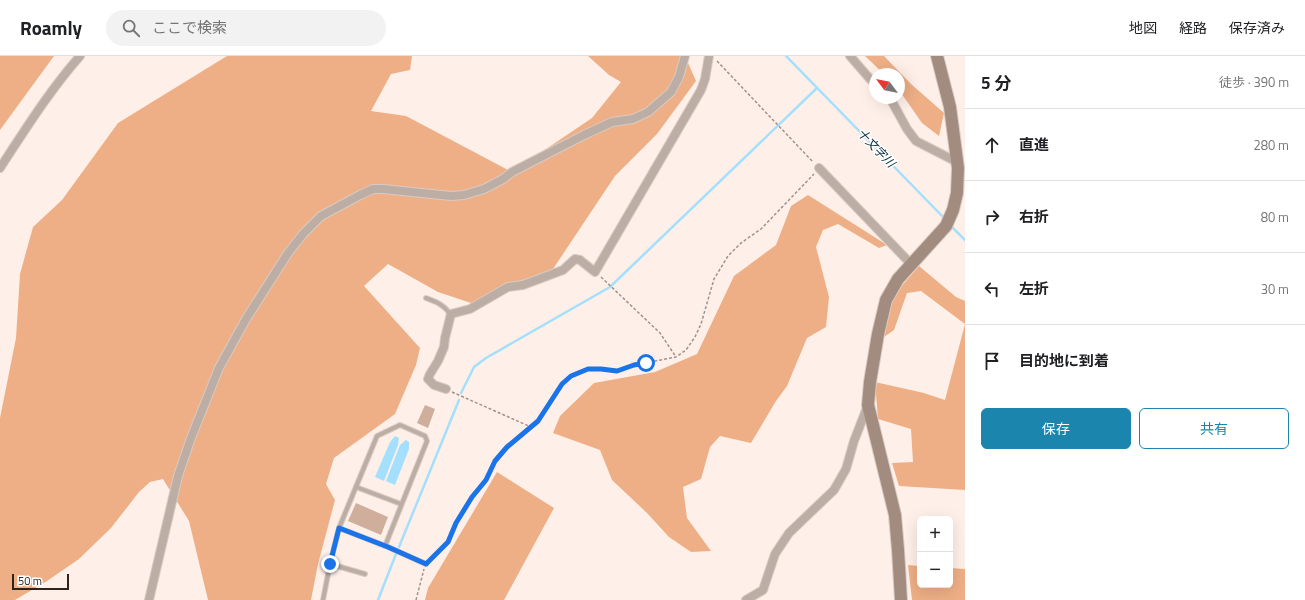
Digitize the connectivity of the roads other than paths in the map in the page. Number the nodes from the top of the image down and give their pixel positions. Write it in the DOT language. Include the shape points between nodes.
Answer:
graph roads {
  1 [pos="80,56"];
  2 [pos="685,56"];
  3 [pos="709,56"];
  4 [pos="850,56"];
  5 [pos="937,56"];
  6 [pos="869,78"];
  7 [pos="893,104"];
  8 [pos="960,166"];
  9 [pos="0,168"];
  10 [pos="819,168"];
  11 [pos="911,264"];
  12 [pos="426,298"];
  13 [pos="451,314"];
  14 [pos="446,389"];
  15 [pos="868,406"];
  16 [pos="356,487"];
  17 [pos="402,504"];
  18 [pos="339,528"];
  19 [pos="385,546"];
  20 [pos="330,564"];
  21 [pos="426,564"];
  22 [pos="365,574"];
  23 [pos="149,600"];
  24 [pos="323,600"];
  25 [pos="746,600"];
  26 [pos="901,600"];
  1 -- 9 [label="street"];
  2 -- 23 [label="street" via="679,77 671,92 648,112 633,120 605,125 484,189 464,195 374,189 321,216 303,234 288,253 246,320 219,368 196,422 178,476"];
  3 -- 13 [label="street" via="702,90 595,272 575,259 563,270 523,285 508,287 470,309"];
  4 -- 6 [label="street"];
  5 -- 8 [label="street" via="950,107"];
  7 -- 8 [label="street" via="916,141"];
  8 -- 11 [label="street" via="957,194 946,226"];
  10 -- 11 [label="street"];
  11 -- 15 [label="street" via="898,279 886,300 878,334"];
  12 -- 13 [label="lane" via="446,307"];
  13 -- 14 [label="street" via="444,346 428,379 434,385"];
  15 -- 25 [label="street" via="846,469 834,490 789,533 774,554 763,590"];
  15 -- 26 [label="street" via="895,515"];
  16 -- 17 [label="lane"];
  16 -- 17 [label="lane" via="377,436 400,425 425,436 427,441"];
  16 -- 18 [label="lane"];
  17 -- 19 [label="lane"];
  18 -- 19 [label="lane"];
  18 -- 20 [label="lane"];
  19 -- 21 [label="lane"];
  20 -- 22 [label="lane"];
  20 -- 24 [label="lane"];
}
